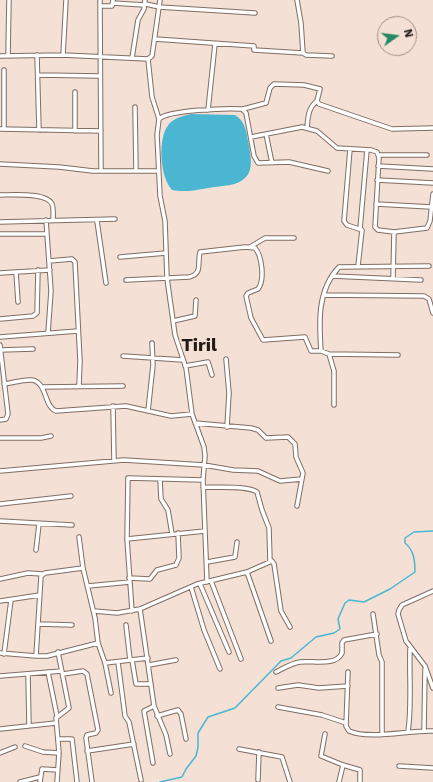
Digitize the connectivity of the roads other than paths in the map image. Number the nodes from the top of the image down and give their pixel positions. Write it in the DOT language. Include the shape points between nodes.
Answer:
graph roads {
  1 [pos="9,0"];
  2 [pos="66,0"];
  3 [pos="100,0"];
  4 [pos="145,0"];
  5 [pos="160,0"];
  6 [pos="297,0"];
  7 [pos="113,2"];
  8 [pos="144,5"];
  9 [pos="100,6"];
  10 [pos="159,7"];
  11 [pos="255,13"];
  12 [pos="155,38"];
  13 [pos="215,44"];
  14 [pos="303,53"];
  15 [pos="8,55"];
  16 [pos="37,55"];
  17 [pos="63,55"];
  18 [pos="0,56"];
  19 [pos="100,56"];
  20 [pos="332,56"];
  21 [pos="132,58"];
  22 [pos="148,59"];
  23 [pos="4,70"];
  24 [pos="39,75"];
  25 [pos="100,76"];
  26 [pos="75,92"];
  27 [pos="317,101"];
  28 [pos="135,107"];
  29 [pos="242,109"];
  30 [pos="208,110"];
  31 [pos="159,119"];
  32 [pos="307,128"];
  33 [pos="433,128"];
  34 [pos="2,129"];
  35 [pos="39,130"];
  36 [pos="75,131"];
  37 [pos="101,131"];
  38 [pos="266,134"];
  39 [pos="251,138"];
  40 [pos="350,149"];
  41 [pos="368,150"];
  42 [pos="378,155"];
  43 [pos="427,155"];
  44 [pos="272,163"];
  45 [pos="0,164"];
  46 [pos="378,166"];
  47 [pos="433,169"];
  48 [pos="136,170"];
  49 [pos="158,170"];
  50 [pos="101,171"];
  51 [pos="328,171"];
  52 [pos="378,180"];
  53 [pos="433,184"];
  54 [pos="433,194"];
  55 [pos="0,195"];
  56 [pos="376,204"];
  57 [pos="432,207"];
  58 [pos="432,218"];
  59 [pos="115,219"];
  60 [pos="46,220"];
  61 [pos="53,220"];
  62 [pos="97,221"];
  63 [pos="0,222"];
  64 [pos="360,229"];
  65 [pos="394,232"];
  66 [pos="0,234"];
  67 [pos="47,234"];
  68 [pos="294,238"];
  69 [pos="250,247"];
  70 [pos="166,254"];
  71 [pos="120,257"];
  72 [pos="49,260"];
  73 [pos="394,265"];
  74 [pos="358,266"];
  75 [pos="429,266"];
  76 [pos="38,270"];
  77 [pos="50,270"];
  78 [pos="16,272"];
  79 [pos="0,273"];
  80 [pos="332,276"];
  81 [pos="167,278"];
  82 [pos="393,278"];
  83 [pos="126,280"];
  84 [pos="421,280"];
  85 [pos="106,284"];
  86 [pos="324,295"];
  87 [pos="196,300"];
  88 [pos="18,302"];
  89 [pos="433,312"];
  90 [pos="0,319"];
  91 [pos="173,321"];
  92 [pos="78,331"];
  93 [pos="48,333"];
  94 [pos="0,337"];
  95 [pos="152,343"];
  96 [pos="0,345"];
  97 [pos="33,349"];
  98 [pos="0,350"];
  99 [pos="318,351"];
  100 [pos="329,354"];
  101 [pos="398,355"];
  102 [pos="123,356"];
  103 [pos="153,358"];
  104 [pos="226,359"];
  105 [pos="183,360"];
  106 [pos="185,366"];
  107 [pos="212,375"];
  108 [pos="4,384"];
  109 [pos="79,386"];
  110 [pos="123,386"];
  111 [pos="42,387"];
  112 [pos="334,405"];
  113 [pos="113,406"];
  114 [pos="148,411"];
  115 [pos="192,414"];
  116 [pos="0,420"];
  117 [pos="195,423"];
  118 [pos="227,426"];
  119 [pos="51,436"];
  120 [pos="0,438"];
  121 [pos="114,460"];
  122 [pos="204,465"];
  123 [pos="0,471"];
  124 [pos="160,479"];
  125 [pos="302,479"];
  126 [pos="203,480"];
  127 [pos="203,488"];
  128 [pos="70,496"];
  129 [pos="0,504"];
  130 [pos="297,506"];
  131 [pos="0,521"];
  132 [pos="39,524"];
  133 [pos="72,525"];
  134 [pos="205,531"];
  135 [pos="178,533"];
  136 [pos="172,534"];
  137 [pos="80,537"];
  138 [pos="127,539"];
  139 [pos="236,542"];
  140 [pos="36,550"];
  141 [pos="270,561"];
  142 [pos="207,562"];
  143 [pos="83,568"];
  144 [pos="247,572"];
  145 [pos="42,574"];
  146 [pos="0,579"];
  147 [pos="129,580"];
  148 [pos="209,581"];
  149 [pos="200,584"];
  150 [pos="88,586"];
  151 [pos="191,587"];
  152 [pos="433,591"];
  153 [pos="40,595"];
  154 [pos="11,600"];
  155 [pos="0,601"];
  156 [pos="140,608"];
  157 [pos="94,611"];
  158 [pos="132,611"];
  159 [pos="373,614"];
  160 [pos="38,624"];
  161 [pos="72,625"];
  162 [pos="126,625"];
  163 [pos="290,626"];
  164 [pos="377,634"];
  165 [pos="271,641"];
  166 [pos="98,643"];
  167 [pos="410,648"];
  168 [pos="58,652"];
  169 [pos="229,652"];
  170 [pos="2,653"];
  171 [pos="36,656"];
  172 [pos="148,658"];
  173 [pos="241,659"];
  174 [pos="131,660"];
  175 [pos="176,660"];
  176 [pos="105,662"];
  177 [pos="118,662"];
  178 [pos="149,665"];
  179 [pos="425,666"];
  180 [pos="220,669"];
  181 [pos="48,672"];
  182 [pos="276,672"];
  183 [pos="348,672"];
  184 [pos="63,673"];
  185 [pos="28,674"];
  186 [pos="0,676"];
  187 [pos="151,684"];
  188 [pos="348,686"];
  189 [pos="278,688"];
  190 [pos="433,688"];
  191 [pos="111,693"];
  192 [pos="154,706"];
  193 [pos="278,707"];
  194 [pos="57,716"];
  195 [pos="157,716"];
  196 [pos="56,723"];
  197 [pos="346,723"];
  198 [pos="29,726"];
  199 [pos="0,729"];
  200 [pos="424,731"];
  201 [pos="433,731"];
  202 [pos="408,732"];
  203 [pos="325,734"];
  204 [pos="382,734"];
  205 [pos="186,739"];
  206 [pos="58,740"];
  207 [pos="134,744"];
  208 [pos="25,746"];
  209 [pos="15,747"];
  210 [pos="239,749"];
  211 [pos="87,751"];
  212 [pos="259,752"];
  213 [pos="0,753"];
  214 [pos="59,753"];
  215 [pos="170,754"];
  216 [pos="154,763"];
  217 [pos="343,764"];
  218 [pos="399,766"];
  219 [pos="433,768"];
  220 [pos="58,770"];
  221 [pos="40,780"];
  222 [pos="141,780"];
  223 [pos="258,780"];
  224 [pos="20,782"];
  225 [pos="57,782"];
  226 [pos="77,782"];
  227 [pos="92,782"];
  228 [pos="290,782"];
  229 [pos="339,782"];
  230 [pos="360,782"];
  1 -- 15 [label="street"];
  2 -- 17 [label="street"];
  3 -- 9 [label="street"];
  4 -- 8 [label="street"];
  5 -- 10 [label="street"];
  6 -- 14 [label="street"];
  7 -- 8 [label="street"];
  7 -- 9 [label="street" via="110,7"];
  8 -- 10 [label="street"];
  8 -- 21 [label="street" via="138,20"];
  9 -- 19 [label="street"];
  10 -- 11 [label="street"];
  10 -- 12 [label="street"];
  12 -- 13 [label="street"];
  12 -- 22 [label="street" via="152,56"];
  13 -- 14 [label="street" via="254,46 254,50"];
  13 -- 30 [label="street"];
  14 -- 20 [label="street"];
  15 -- 16 [label="street"];
  15 -- 18 [label="street"];
  16 -- 17 [label="street"];
  16 -- 24 [label="street"];
  17 -- 19 [label="street"];
  19 -- 21 [label="street"];
  19 -- 25 [label="street"];
  21 -- 22 [label="street"];
  22 -- 31 [label="street" via="152,97"];
  23 -- 34 [label="street"];
  24 -- 25 [label="street"];
  24 -- 35 [label="street"];
  25 -- 37 [label="street"];
  26 -- 36 [label="street"];
  27 -- 29 [label="street" via="321,92 319,88 278,83 272,86 266,103"];
  27 -- 32 [label="street" via="309,111"];
  27 -- 33 [label="street" via="322,106 392,129"];
  28 -- 48 [label="street"];
  29 -- 30 [label="street"];
  29 -- 39 [label="street" via="246,113"];
  30 -- 31 [label="street" via="168,114"];
  31 -- 49 [label="street"];
  32 -- 38 [label="street" via="298,127"];
  32 -- 40 [label="street" via="321,134 337,148"];
  34 -- 35 [label="street"];
  35 -- 36 [label="street"];
  36 -- 37 [label="street"];
  37 -- 50 [label="street"];
  38 -- 39 [label="street"];
  38 -- 44 [label="street"];
  39 -- 44 [label="street" via="258,163"];
  40 -- 41 [label="street"];
  40 -- 64 [label="street" via="344,221 347,225"];
  41 -- 42 [label="street"];
  41 -- 64 [label="street"];
  42 -- 43 [label="street"];
  42 -- 46 [label="street"];
  44 -- 51 [label="street" via="289,162"];
  45 -- 50 [label="street"];
  46 -- 47 [label="street"];
  46 -- 52 [label="street"];
  48 -- 49 [label="street"];
  48 -- 50 [label="street"];
  49 -- 70 [label="street" via="165,221"];
  52 -- 53 [label="street"];
  52 -- 56 [label="street"];
  54 -- 57 [label="street"];
  55 -- 61 [label="street" via="46,198 52,205"];
  56 -- 57 [label="street"];
  56 -- 65 [label="street" via="376,229"];
  57 -- 58 [label="street"];
  58 -- 65 [label="street" via="427,228"];
  59 -- 62 [label="street"];
  60 -- 61 [label="street"];
  60 -- 63 [label="street"];
  60 -- 67 [label="street"];
  61 -- 62 [label="street"];
  62 -- 85 [label="street"];
  64 -- 74 [label="street" via="362,232"];
  65 -- 73 [label="street"];
  66 -- 67 [label="street"];
  67 -- 72 [label="street"];
  68 -- 69 [label="street" via="265,238"];
  69 -- 81 [label="street" via="200,252 197,274"];
  69 -- 99 [label="street" via="255,248 259,254 261,280 258,288 248,293 247,302 251,318 261,337 267,340 305,337 311,351"];
  70 -- 71 [label="street"];
  70 -- 81 [label="street"];
  72 -- 77 [label="street"];
  72 -- 92 [label="street" via="72,259 75,262"];
  73 -- 74 [label="street"];
  73 -- 75 [label="street"];
  73 -- 82 [label="street"];
  74 -- 80 [label="street" via="339,267"];
  76 -- 77 [label="street"];
  76 -- 78 [label="street"];
  76 -- 90 [label="street" via="37,313 33,316"];
  77 -- 93 [label="street"];
  78 -- 79 [label="street"];
  78 -- 88 [label="street"];
  80 -- 82 [label="street"];
  80 -- 86 [label="street"];
  81 -- 83 [label="street"];
  81 -- 91 [label="street"];
  82 -- 84 [label="street"];
  86 -- 89 [label="street" via="424,296 429,299"];
  86 -- 99 [label="street" via="319,313"];
  87 -- 91 [label="street" via="195,316"];
  91 -- 105 [label="street"];
  92 -- 93 [label="street"];
  92 -- 109 [label="street"];
  93 -- 94 [label="street"];
  95 -- 103 [label="street"];
  96 -- 98 [label="street"];
  97 -- 98 [label="street"];
  98 -- 108 [label="street"];
  99 -- 100 [label="street"];
  100 -- 101 [label="street"];
  100 -- 112 [label="street" via="334,371"];
  102 -- 103 [label="street"];
  103 -- 105 [label="street"];
  103 -- 114 [label="street"];
  104 -- 118 [label="street" via="229,393"];
  105 -- 106 [label="street"];
  106 -- 107 [label="street" via="208,362"];
  106 -- 115 [label="street"];
  108 -- 111 [label="street" via="33,380"];
  108 -- 116 [label="street" via="8,417"];
  109 -- 110 [label="street"];
  109 -- 111 [label="street"];
  111 -- 113 [label="street" via="51,407 56,411"];
  113 -- 114 [label="street"];
  113 -- 121 [label="street"];
  114 -- 115 [label="street" via="171,416"];
  115 -- 117 [label="street"];
  117 -- 118 [label="street"];
  117 -- 122 [label="street" via="204,447"];
  118 -- 125 [label="street" via="255,429 269,439 291,439 296,446 296,457 303,473"];
  119 -- 120 [label="street"];
  121 -- 122 [label="street"];
  121 -- 123 [label="street"];
  122 -- 125 [label="street" via="258,471 280,481"];
  122 -- 126 [label="street"];
  124 -- 126 [label="street"];
  124 -- 136 [label="street" via="161,500 168,510"];
  124 -- 138 [label="street" via="128,478"];
  125 -- 130 [label="street"];
  126 -- 127 [label="street"];
  127 -- 134 [label="street"];
  127 -- 141 [label="street" via="257,492 269,528"];
  128 -- 129 [label="street"];
  131 -- 132 [label="street"];
  132 -- 133 [label="street"];
  132 -- 140 [label="street"];
  134 -- 135 [label="street"];
  134 -- 142 [label="street"];
  135 -- 136 [label="street"];
  135 -- 147 [label="street" via="179,558 176,565 157,570 150,579"];
  136 -- 138 [label="street"];
  137 -- 143 [label="street"];
  138 -- 147 [label="street"];
  139 -- 142 [label="street" via="235,557"];
  141 -- 144 [label="street"];
  141 -- 163 [label="street" via="274,564 282,616"];
  142 -- 148 [label="street"];
  143 -- 145 [label="street"];
  143 -- 150 [label="street"];
  144 -- 148 [label="street"];
  144 -- 165 [label="street"];
  145 -- 146 [label="street" via="28,573"];
  145 -- 153 [label="street"];
  147 -- 150 [label="street"];
  147 -- 158 [label="street"];
  148 -- 149 [label="street"];
  148 -- 173 [label="street"];
  149 -- 151 [label="street"];
  149 -- 169 [label="street"];
  150 -- 157 [label="street"];
  151 -- 156 [label="street"];
  151 -- 180 [label="street" via="204,630"];
  152 -- 167 [label="street" via="405,603 399,610 400,624"];
  153 -- 154 [label="street"];
  153 -- 160 [label="street"];
  154 -- 155 [label="street"];
  154 -- 170 [label="street"];
  156 -- 158 [label="street"];
  156 -- 172 [label="street"];
  157 -- 158 [label="street"];
  157 -- 166 [label="street"];
  159 -- 164 [label="street"];
  160 -- 161 [label="street"];
  160 -- 171 [label="street"];
  162 -- 174 [label="street"];
  164 -- 182 [label="street" via="344,640 342,653 338,658 323,663 301,662"];
  164 -- 204 [label="street" via="383,669"];
  166 -- 168 [label="street"];
  166 -- 176 [label="street"];
  167 -- 179 [label="street"];
  167 -- 202 [label="street" via="411,708"];
  168 -- 171 [label="street"];
  168 -- 184 [label="street"];
  170 -- 171 [label="street"];
  172 -- 174 [label="street"];
  172 -- 178 [label="street"];
  174 -- 177 [label="street"];
  174 -- 187 [label="street" via="136,684"];
  175 -- 178 [label="street"];
  176 -- 177 [label="street"];
  176 -- 191 [label="street"];
  177 -- 207 [label="street" via="125,716"];
  178 -- 187 [label="street"];
  179 -- 190 [label="street"];
  179 -- 200 [label="street"];
  181 -- 184 [label="street"];
  181 -- 185 [label="street"];
  181 -- 194 [label="street"];
  183 -- 188 [label="street"];
  184 -- 194 [label="street" via="69,708"];
  184 -- 211 [label="street" via="83,671 87,674 98,730 86,736"];
  185 -- 186 [label="street"];
  185 -- 198 [label="street"];
  187 -- 192 [label="street"];
  188 -- 189 [label="street" via="319,688 298,685"];
  188 -- 197 [label="street"];
  192 -- 195 [label="street"];
  192 -- 216 [label="street" via="144,711"];
  193 -- 197 [label="street" via="322,714"];
  194 -- 196 [label="street"];
  195 -- 205 [label="street" via="178,710"];
  195 -- 215 [label="street" via="166,735"];
  196 -- 198 [label="street"];
  196 -- 206 [label="street"];
  197 -- 204 [label="street" via="347,729 352,732"];
  198 -- 199 [label="street"];
  200 -- 201 [label="street"];
  200 -- 202 [label="street"];
  202 -- 204 [label="street"];
  203 -- 217 [label="street" via="322,756"];
  206 -- 214 [label="street"];
  206 -- 226 [label="street" via="72,739"];
  207 -- 211 [label="street"];
  207 -- 222 [label="street"];
  208 -- 214 [label="street" via="43,752"];
  209 -- 213 [label="street"];
  210 -- 212 [label="street"];
  211 -- 227 [label="street"];
  212 -- 223 [label="street"];
  212 -- 228 [label="street" via="282,757"];
  214 -- 220 [label="street"];
  217 -- 229 [label="street"];
  217 -- 230 [label="street" via="360,770"];
  218 -- 219 [label="street"];
  220 -- 221 [label="street" via="42,769"];
  220 -- 225 [label="street"];
  221 -- 224 [label="street"];
}
